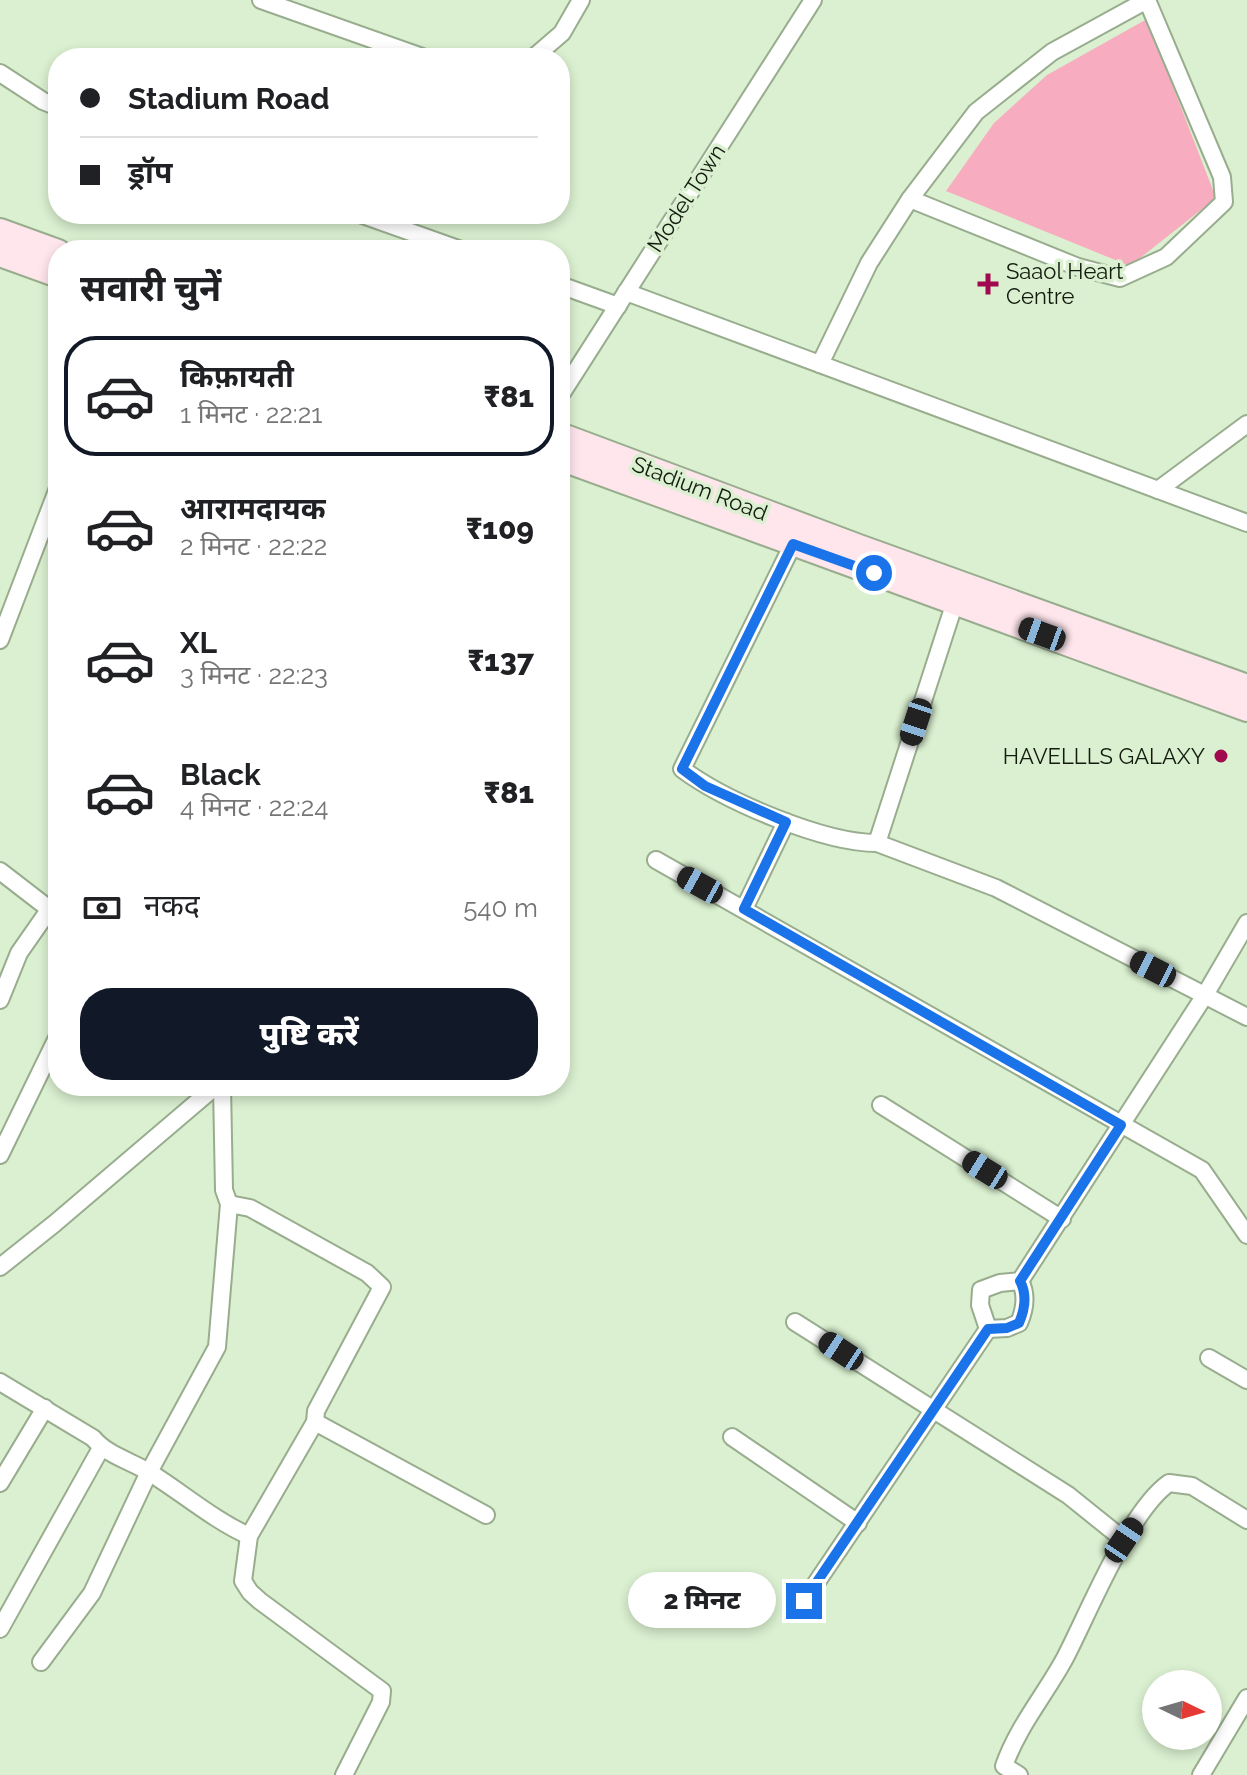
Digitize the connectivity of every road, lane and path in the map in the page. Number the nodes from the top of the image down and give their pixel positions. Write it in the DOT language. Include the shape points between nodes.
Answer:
graph roads {
  1 [pos="261,0"];
  2 [pos="581,0"];
  3 [pos="813,0"];
  4 [pos="1147,0"];
  5 [pos="397,48"];
  6 [pos="545,48"];
  7 [pos="0,73"];
  8 [pos="48,103"];
  9 [pos="910,199"];
  10 [pos="388,224"];
  11 [pos="0,231"];
  12 [pos="433,240"];
  13 [pos="48,248"];
  14 [pos="0,254"];
  15 [pos="48,271"];
  16 [pos="570,287"];
  17 [pos="622,299"];
  18 [pos="820,364"];
  19 [pos="570,380"];
  20 [pos="1247,424"];
  21 [pos="570,448"];
  22 [pos="570,448"];
  23 [pos="1158,490"];
  24 [pos="48,514"];
  25 [pos="1247,523"];
  26 [pos="793,544"];
  27 [pos="955,602"];
  28 [pos="0,640"];
  29 [pos="1247,687"];
  30 [pos="1247,709"];
  31 [pos="786,822"];
  32 [pos="877,843"];
  33 [pos="656,860"];
  34 [pos="0,872"];
  35 [pos="48,909"];
  36 [pos="744,909"];
  37 [pos="48,919"];
  38 [pos="1247,923"];
  39 [pos="1205,995"];
  40 [pos="0,1000"];
  41 [pos="1247,1017"];
  42 [pos="48,1057"];
  43 [pos="207,1096"];
  44 [pos="219,1096"];
  45 [pos="881,1105"];
  46 [pos="1121,1125"];
  47 [pos="0,1155"];
  48 [pos="229,1204"];
  49 [pos="1062,1219"];
  50 [pos="1247,1235"];
  51 [pos="0,1267"];
  52 [pos="1020,1281"];
  53 [pos="795,1322"];
  54 [pos="988,1329"];
  55 [pos="1209,1358"];
  56 [pos="1247,1380"];
  57 [pos="0,1382"];
  58 [pos="45,1408"];
  59 [pos="933,1411"];
  60 [pos="315,1422"];
  61 [pos="732,1437"];
  62 [pos="101,1448"];
  63 [pos="149,1472"];
  64 [pos="0,1483"];
  65 [pos="486,1515"];
  66 [pos="1247,1520"];
  67 [pos="858,1523"];
  68 [pos="249,1536"];
  69 [pos="1124,1540"];
  70 [pos="804,1601"];
  71 [pos="0,1629"];
  72 [pos="41,1662"];
  73 [pos="1247,1699"];
  74 [pos="351,1773"];
  75 [pos="1019,1775"];
  76 [pos="1201,1775"];
  1 -- 5 [label="street"];
  2 -- 6 [label="street" via="562,33"];
  3 -- 17 [label="street, Model Town"];
  4 -- 9 [label="street" via="1052,52 976,112"];
  4 -- 9 [label="street" via="1222,177 1224,202 1166,257 1120,278 1078,267"];
  7 -- 8 [label="street"];
  9 -- 18 [label="street" via="869,263"];
  10 -- 12 [label="street"];
  11 -- 13 [label="main road"];
  14 -- 15 [label="main road"];
  16 -- 17 [label="street"];
  17 -- 18 [label="street"];
  17 -- 19 [label="street, Model Town"];
  18 -- 23 [label="street"];
  20 -- 23 [label="street"];
  21 -- 26 [label="main road, Stadium Road"];
  22 -- 29 [label="main road, Stadium Road"];
  23 -- 25 [label="street"];
  24 -- 28 [label="street"];
  26 -- 27 [label="main road, Stadium Road"];
  26 -- 31 [label="street" via="682,769 705,786"];
  27 -- 30 [label="main road, Stadium Road"];
  27 -- 32 [label="street"];
  31 -- 32 [label="street"];
  31 -- 36 [label="street"];
  32 -- 39 [label="street" via="996,888"];
  33 -- 36 [label="street"];
  34 -- 35 [label="street"];
  36 -- 46 [label="street"];
  37 -- 40 [label="street" via="19,953"];
  38 -- 39 [label="street"];
  39 -- 41 [label="street"];
  39 -- 46 [label="street"];
  42 -- 47 [label="street"];
  43 -- 51 [label="street"];
  44 -- 48 [label="street"];
  45 -- 49 [label="street"];
  46 -- 49 [label="street"];
  46 -- 50 [label="street" via="1202,1170"];
  48 -- 60 [label="street" via="250,1208 367,1273 382,1287"];
  48 -- 63 [label="street" via="217,1347"];
  49 -- 52 [label="street"];
  52 -- 54 [label="street" via="1025,1291 1019,1323"];
  52 -- 54 [label="street" via="981,1290"];
  53 -- 59 [label="street"];
  54 -- 59 [label="street"];
  55 -- 56 [label="street"];
  57 -- 58 [label="street"];
  58 -- 62 [label="street"];
  58 -- 64 [label="street"];
  59 -- 67 [label="street"];
  59 -- 69 [label="street" via="1068,1495"];
  60 -- 65 [label="street"];
  60 -- 68 [label="street"];
  61 -- 67 [label="street"];
  62 -- 63 [label="street"];
  62 -- 71 [label="street"];
  63 -- 68 [label="street"];
  63 -- 72 [label="street" via="92,1593"];
  66 -- 69 [label="street" via="1192,1486 1169,1483"];
  67 -- 70 [label="street"];
  68 -- 74 [label="street" via="243,1581 250,1592 382,1691"];
  69 -- 75 [label="street" via="1063,1661 1012,1743 1004,1766"];
  73 -- 76 [label="street"];
}
